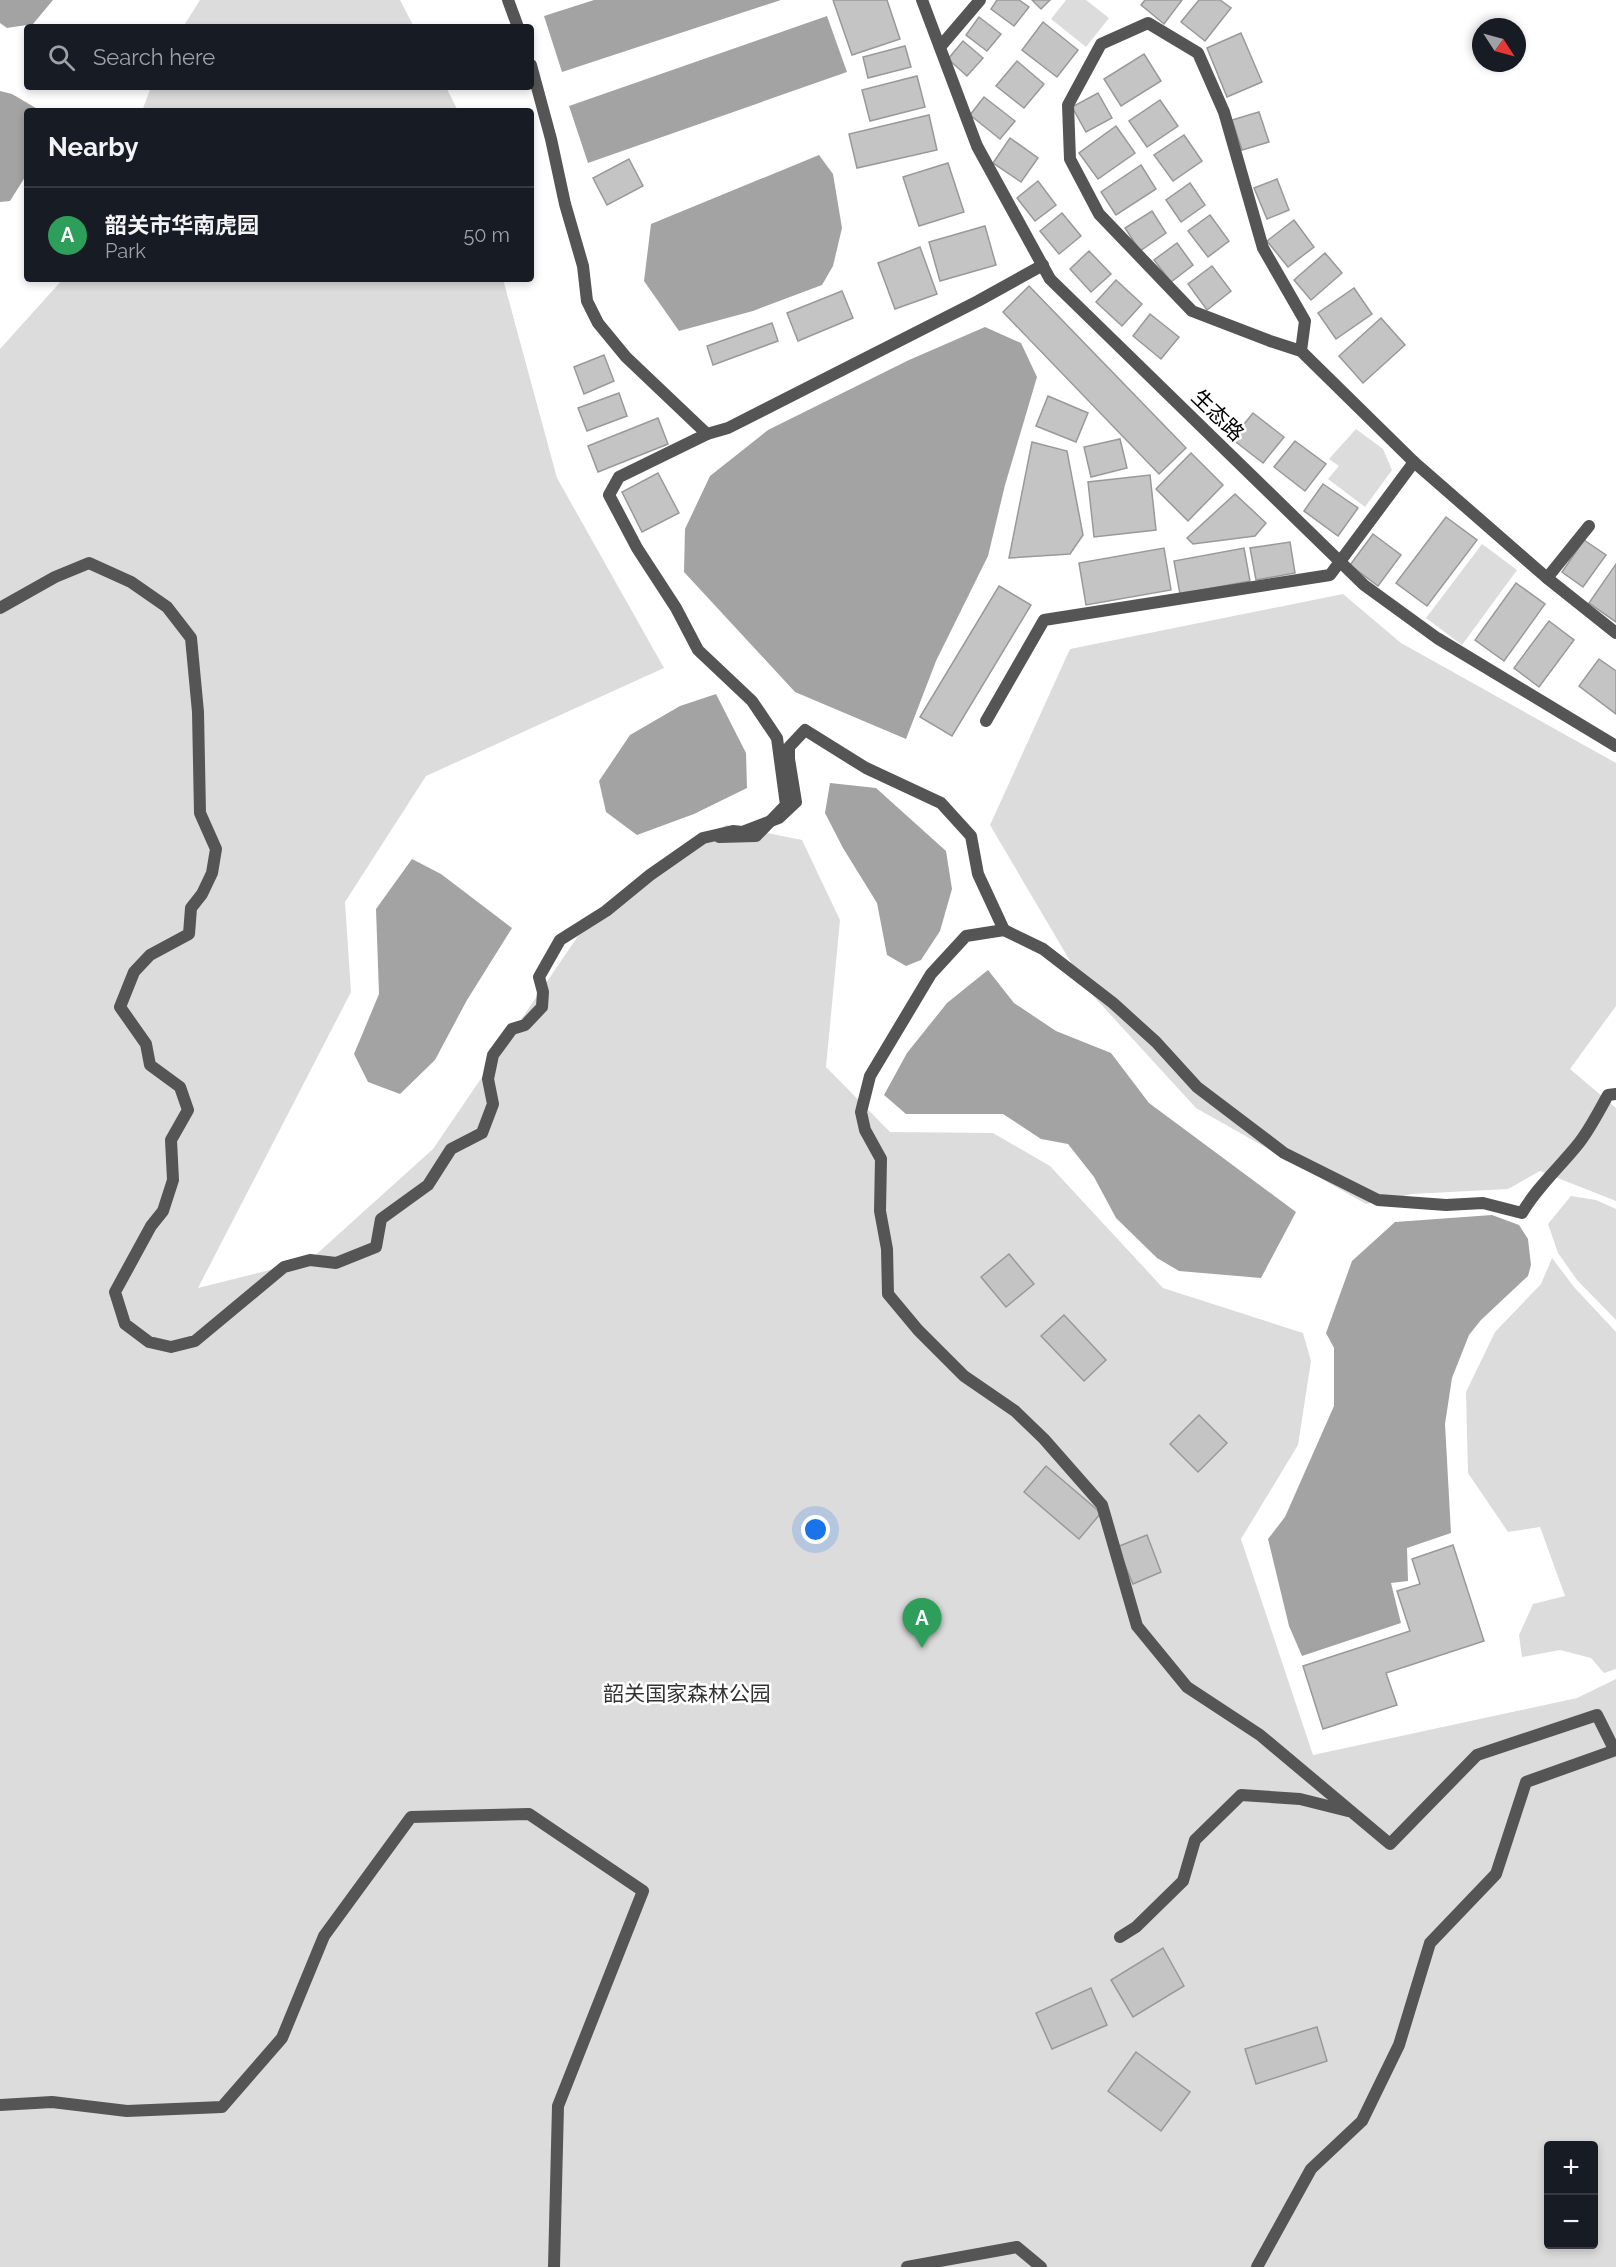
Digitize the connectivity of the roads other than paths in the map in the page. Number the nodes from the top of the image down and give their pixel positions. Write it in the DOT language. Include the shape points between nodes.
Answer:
graph roads {
  1 [pos="508,0"];
  2 [pos="922,0"];
  3 [pos="981,0"];
  4 [pos="517,24"];
  5 [pos="940,47"];
  6 [pos="534,76"];
  7 [pos="1042,265"];
  8 [pos="1301,351"];
  9 [pos="707,434"];
  10 [pos="1414,462"];
  11 [pos="1589,526"];
  12 [pos="1340,562"];
  13 [pos="1548,578"];
  14 [pos="0,608"];
  15 [pos="1616,633"];
  16 [pos="986,721"];
  17 [pos="1616,746"];
  18 [pos="771,821"];
  19 [pos="719,837"];
  20 [pos="1004,930"];
  21 [pos="1616,1094"];
  22 [pos="1615,1750"];
  23 [pos="1352,1812"];
  24 [pos="1120,1938"];
  25 [pos="0,2105"];
  26 [pos="554,2267"];
  27 [pos="907,2267"];
  28 [pos="1041,2267"];
  29 [pos="1257,2267"];
  1 -- 4 [label="street"];
  2 -- 5 [label="street, 生态路"];
  3 -- 5 [label="street"];
  5 -- 7 [label="street, 生态路" via="977,146"];
  6 -- 9 [label="street" via="583,266 587,301 598,324 626,357"];
  7 -- 9 [label="street" via="770,407"];
  7 -- 12 [label="street, 生态路" via="1050,279"];
  8 -- 8 [label="street" via="1305,321 1263,248 1224,112 1198,52 1148,23 1101,44 1068,105 1070,159 1099,214 1192,311"];
  8 -- 10 [label="street"];
  9 -- 18 [label="street" via="619,477 609,495 698,650 752,701 777,738 786,805"];
  10 -- 12 [label="street"];
  10 -- 13 [label="street"];
  11 -- 13 [label="street"];
  12 -- 16 [label="street" via="1330,575 1044,620"];
  12 -- 17 [label="street, 生态路" via="1364,585 1437,638"];
  13 -- 15 [label="street"];
  14 -- 18 [label="street" via="89,563 131,582 167,607 191,638 198,712 200,813 216,849 212,873 191,908 189,934 150,955 134,972 120,1007 146,1044 150,1065 180,1087 188,1110 171,1140 173,1180 163,1211 115,1292 125,1324 149,1342 171,1347 195,1341 284,1267 310,1260 336,1263 376,1247 381,1219 428,1185 451,1149 482,1133 493,1104 488,1079 494,1055 512,1029 525,1025 542,1007 539,977 560,940 704,838 742,832"];
  18 -- 19 [label="street" via="756,836"];
  18 -- 20 [label="street" via="796,802 789,747 805,730 866,768 941,803 971,836 978,874"];
  20 -- 21 [label="street" via="1043,949 1113,1002 1197,1087 1284,1154 1378,1200 1446,1205 1483,1203 1522,1213 1533,1194 1581,1140 1608,1095"];
  20 -- 23 [label="street" via="966,936 931,974 870,1076 861,1112 865,1130 880,1159 880,1211 887,1249 888,1294 964,1376 1015,1411 1044,1439 1102,1505 1137,1626 1187,1687 1260,1736"];
  22 -- 23 [label="street" via="1597,1715 1477,1755 1390,1844"];
  22 -- 29 [label="street" via="1526,1782 1496,1874 1430,1943 1399,2045 1362,2121 1311,2169"];
  23 -- 24 [label="street" via="1300,1799 1241,1795 1195,1839 1183,1881"];
  25 -- 26 [label="street" via="52,2102 127,2111 222,2107 282,2038 324,1936 411,1817 529,1814 643,1891 558,2106"];
  27 -- 28 [label="street" via="1017,2247"];
}
